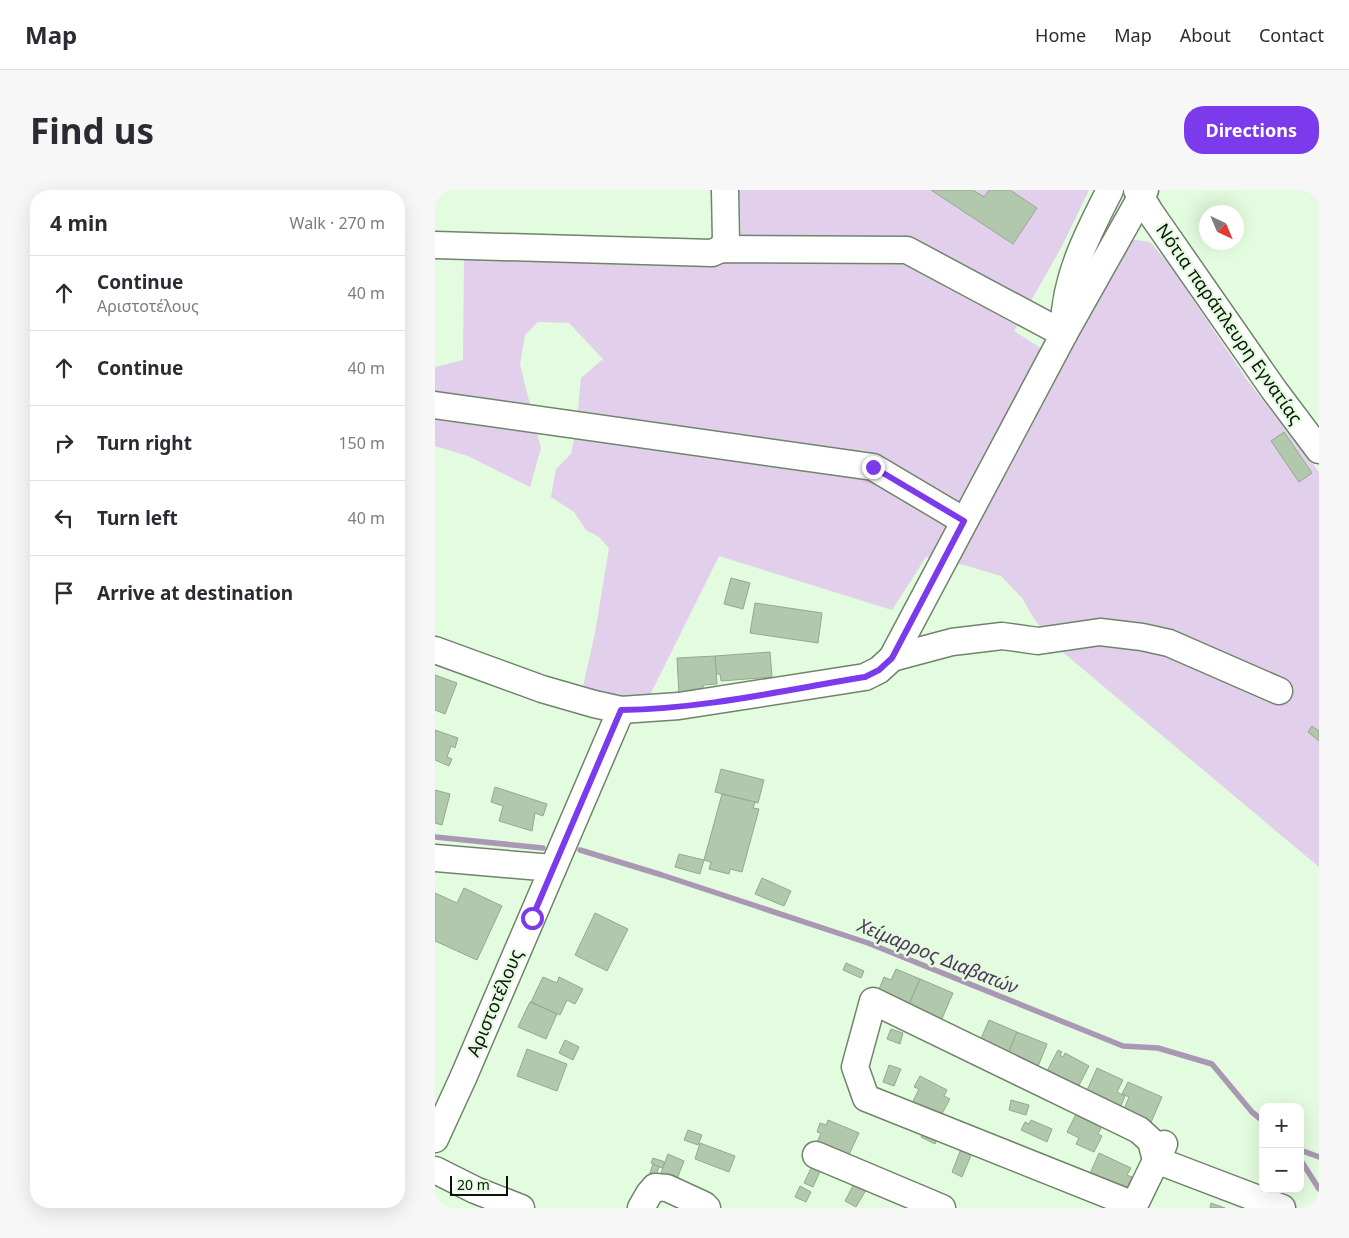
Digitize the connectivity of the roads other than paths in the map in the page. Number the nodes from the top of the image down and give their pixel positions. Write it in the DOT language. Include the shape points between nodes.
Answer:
graph roads {
  1 [pos="725,190"];
  2 [pos="1110,190"];
  3 [pos="1141,192"];
  4 [pos="435,245"];
  5 [pos="721,249"];
  6 [pos="1064,334"];
  7 [pos="435,405"];
  8 [pos="1319,450"];
  9 [pos="964,521"];
  10 [pos="435,650"];
  11 [pos="892,658"];
  12 [pos="1279,691"];
  13 [pos="621,710"];
  14 [pos="435,858"];
  15 [pos="553,868"];
  16 [pos="435,1138"];
  17 [pos="1161,1150"];
  18 [pos="816,1155"];
  19 [pos="435,1170"];
  20 [pos="1133,1207"];
  21 [pos="521,1208"];
  22 [pos="641,1208"];
  23 [pos="707,1208"];
  24 [pos="941,1208"];
  25 [pos="1282,1208"];
  1 -- 5 [label="street" via="726,241"];
  2 -- 6 [label="street" via="1070,280"];
  3 -- 6 [label="street"];
  3 -- 8 [label="street, Νότια παράπλευρη Εγνατίας" via="1274,390"];
  4 -- 5 [label="street" via="712,253"];
  5 -- 6 [label="street" via="907,250"];
  6 -- 9 [label="street"];
  7 -- 9 [label="street" via="873,467"];
  9 -- 11 [label="street"];
  10 -- 13 [label="street" via="534,686"];
  11 -- 12 [label="street" via="952,642 1002,636 1038,641 1100,632 1169,644"];
  11 -- 13 [label="street" via="865,677 697,703"];
  13 -- 15 [label="street, Αριστοτέλους"];
  14 -- 15 [label="street"];
  15 -- 16 [label="street, Αριστοτέλους"];
  17 -- 20 [label="street"];
  17 -- 20 [label="street" via="1139,1130 873,1000 855,1067 866,1098"];
  17 -- 25 [label="street"];
  18 -- 24 [label="street"];
  19 -- 21 [label="street"];
  22 -- 23 [label="street" via="655,1187 667,1188"];
}
